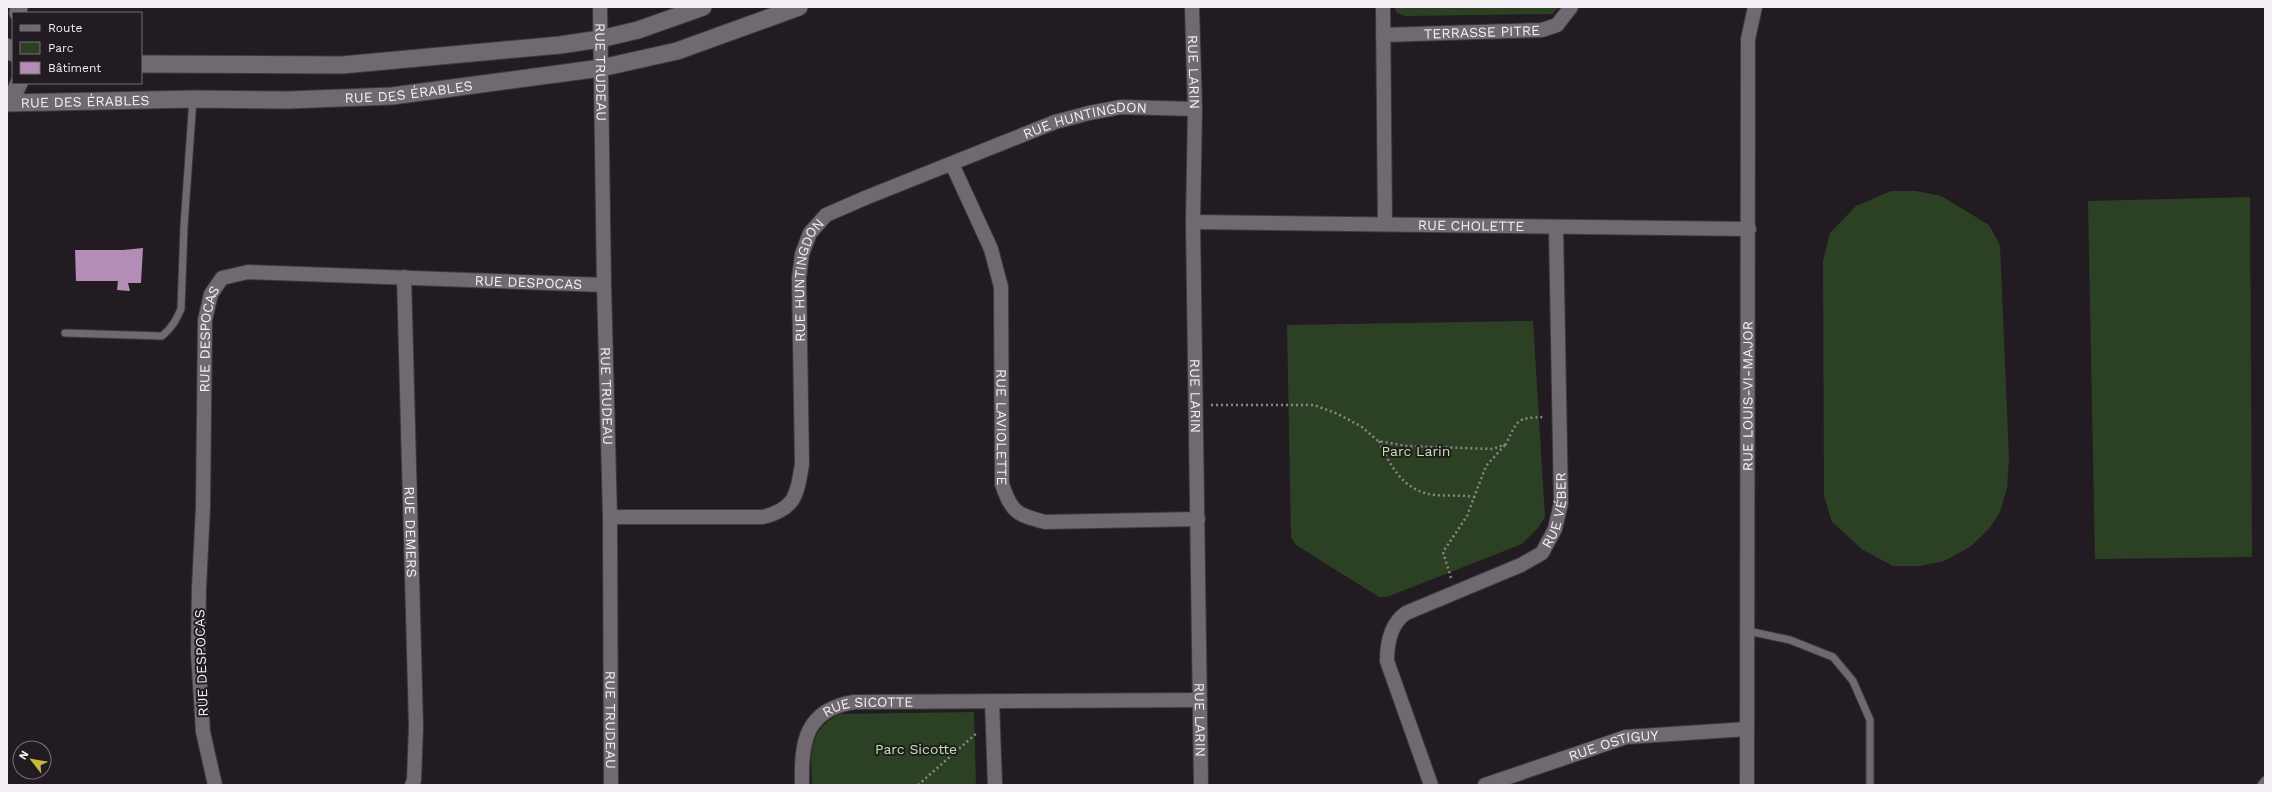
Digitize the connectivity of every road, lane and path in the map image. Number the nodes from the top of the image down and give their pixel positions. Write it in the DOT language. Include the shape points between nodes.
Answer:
graph roads {
  1 [pos="600,7"];
  2 [pos="703,7"];
  3 [pos="799,7"];
  4 [pos="1192,7"];
  5 [pos="1384,7"];
  6 [pos="1571,7"];
  7 [pos="1755,7"];
  8 [pos="1383,35"];
  9 [pos="600,39"];
  10 [pos="142,64"];
  11 [pos="601,68"];
  12 [pos="19,84"];
  13 [pos="193,99"];
  14 [pos="7,102"];
  15 [pos="1195,109"];
  16 [pos="952,164"];
  17 [pos="1193,222"];
  18 [pos="1385,224"];
  19 [pos="1556,227"];
  20 [pos="1748,229"];
  21 [pos="404,277"];
  22 [pos="604,285"];
  23 [pos="65,334"];
  24 [pos="1196,405"];
  25 [pos="1560,416"];
  26 [pos="1378,441"];
  27 [pos="1506,444"];
  28 [pos="1475,497"];
  29 [pos="610,517"];
  30 [pos="1198,519"];
  31 [pos="1455,592"];
  32 [pos="1748,632"];
  33 [pos="1200,700"];
  34 [pos="992,701"];
  35 [pos="993,725"];
  36 [pos="1747,729"];
  37 [pos="2265,780"];
  38 [pos="215,785"];
  39 [pos="412,785"];
  40 [pos="610,785"];
  41 [pos="802,785"];
  42 [pos="918,785"];
  43 [pos="995,785"];
  44 [pos="1201,785"];
  45 [pos="1431,785"];
  46 [pos="1485,785"];
  47 [pos="1747,785"];
  48 [pos="1870,785"];
  49 [pos="2261,785"];
  1 -- 9 [label="street, RUE TRUDEAU"];
  2 -- 9 [label="street" via="638,30"];
  3 -- 11 [label="street, RUE DES ÉRABLES" via="677,50"];
  4 -- 15 [label="street, RUE LARIN"];
  5 -- 8 [label="street"];
  6 -- 8 [label="street, TERRASSE PITRE" via="1556,25 1542,30"];
  7 -- 20 [label="street, RUE LOUIS-VI-MAJOR" via="1748,38"];
  8 -- 18 [label="street"];
  9 -- 10 [label="street" via="342,65"];
  9 -- 11 [label="street, RUE TRUDEAU"];
  11 -- 13 [label="street, RUE DES ÉRABLES" via="392,96 288,100"];
  11 -- 22 [label="street, RUE TRUDEAU"];
  12 -- 14 [label="street"];
  13 -- 14 [label="street, RUE DES ÉRABLES"];
  13 -- 23 [label="lane" via="181,309 177,319 170,330 162,336"];
  15 -- 16 [label="street, RUE HUNTINGDON" via="1121,107 1089,113 1056,122"];
  15 -- 17 [label="street, RUE LARIN"];
  16 -- 29 [label="street, RUE HUNTINGDON" via="826,215 810,233 802,254 799,278 802,464 798,490 793,501 779,513 763,517"];
  16 -- 30 [label="street, RUE LAVIOLETTE" via="991,249 1001,287 1002,484 1009,504 1024,517 1045,522"];
  17 -- 18 [label="street, RUE CHOLETTE"];
  17 -- 24 [label="street, RUE LARIN"];
  18 -- 19 [label="street, RUE CHOLETTE"];
  19 -- 20 [label="street, RUE CHOLETTE"];
  19 -- 25 [label="street, RUE VÉBER"];
  20 -- 32 [label="street, RUE LOUIS-VI-MAJOR"];
  21 -- 22 [label="street, RUE DESPOCAS"];
  21 -- 38 [label="street, RUE DESPOCAS" via="248,272 222,278 211,294 205,320 198,653 203,732"];
  21 -- 39 [label="street, RUE DEMERS" via="416,726"];
  22 -- 29 [label="street, RUE TRUDEAU"];
  24 -- 26 [label="path" via="1314,405 1362,427"];
  24 -- 30 [label="street, RUE LARIN"];
  25 -- 27 [label="path" via="1525,418 1517,422"];
  25 -- 31 [label="street, RUE VÉBER" via="1561,503 1555,529 1542,554"];
  26 -- 27 [label="path" via="1407,446 1493,449"];
  26 -- 28 [label="path" via="1389,464 1405,484 1433,495"];
  27 -- 28 [label="path" via="1486,466"];
  28 -- 31 [label="path" via="1457,533 1443,552"];
  29 -- 40 [label="street, RUE TRUDEAU"];
  30 -- 33 [label="street, RUE LARIN"];
  31 -- 45 [label="street, RUE VÉBER" via="1401,616 1387,642 1387,661"];
  32 -- 36 [label="street, RUE LOUIS-VI-MAJOR"];
  32 -- 48 [label="lane" via="1790,640 1833,657 1853,681 1870,720"];
  33 -- 34 [label="street, RUE SICOTTE"];
  33 -- 44 [label="street, RUE LARIN"];
  34 -- 35 [label="street"];
  34 -- 41 [label="street, RUE SICOTTE" via="854,702 838,705 824,713 805,737"];
  35 -- 42 [label="path" via="980,731"];
  35 -- 43 [label="street"];
  36 -- 46 [label="street, RUE OSTIGUY" via="1626,737"];
  36 -- 47 [label="street, RUE LOUIS-VI-MAJOR"];
  37 -- 49 [label="lane"];
}
